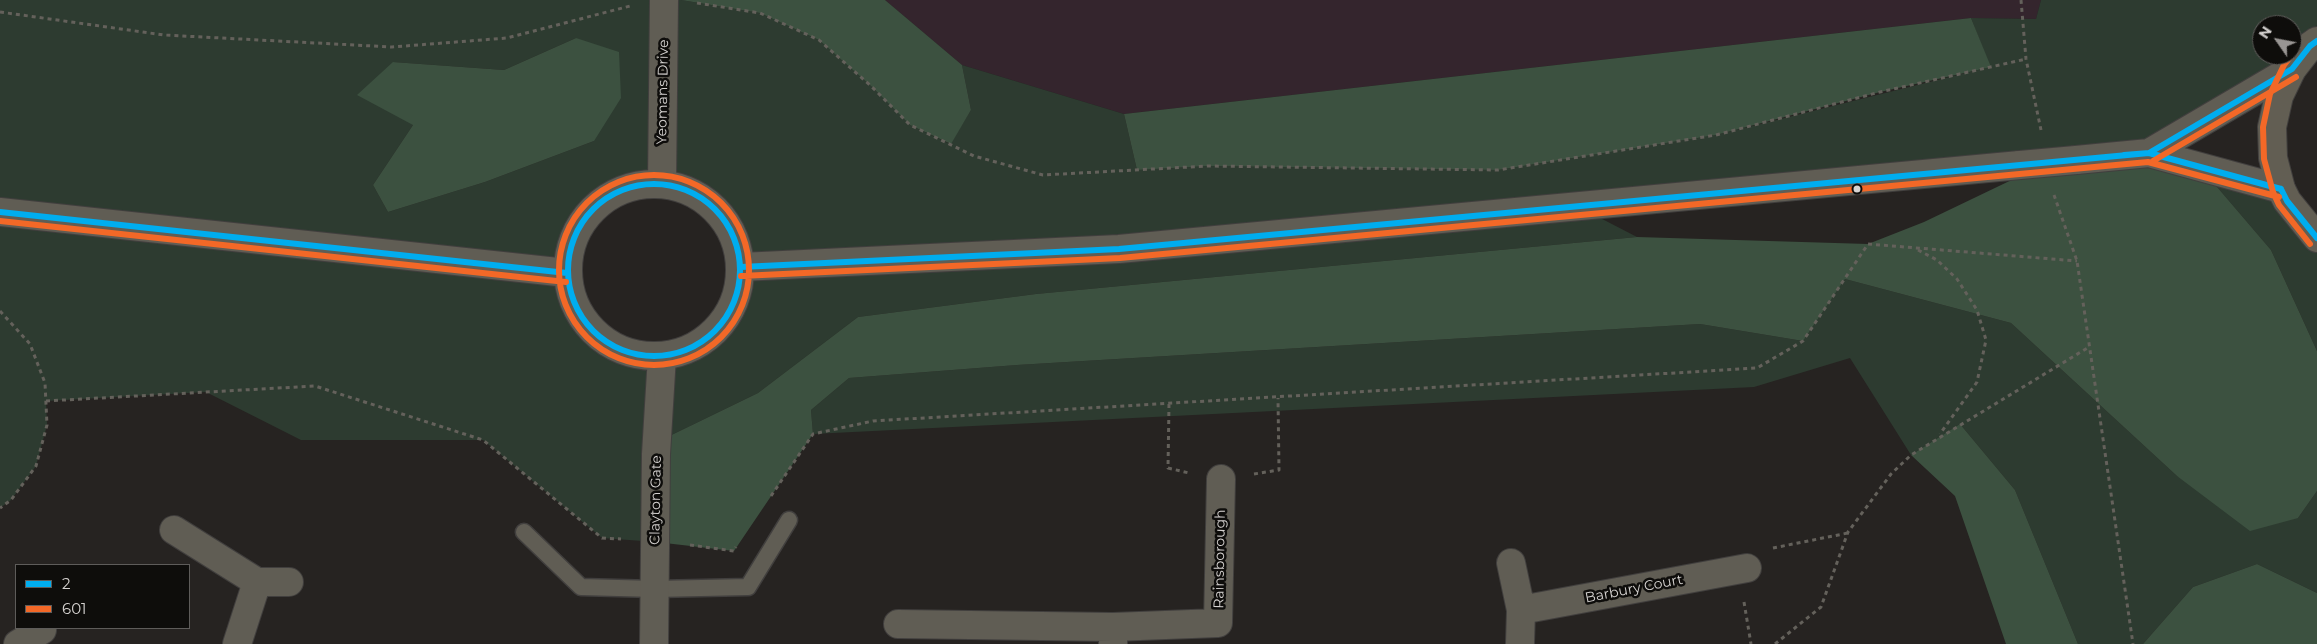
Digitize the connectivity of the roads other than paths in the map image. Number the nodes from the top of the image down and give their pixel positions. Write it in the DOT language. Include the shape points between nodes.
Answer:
graph roads {
  1 [pos="677,1"];
  2 [pos="2315,37"];
  3 [pos="2292,69"];
  4 [pos="2149,153"];
  5 [pos="662,183"];
  6 [pos="2281,189"];
  7 [pos="0,212"];
  8 [pos="2317,238"];
  9 [pos="741,267"];
  10 [pos="567,273"];
  11 [pos="662,356"];
  12 [pos="1221,479"];
  13 [pos="789,520"];
  14 [pos="174,530"];
  15 [pos="524,532"];
  16 [pos="1511,563"];
  17 [pos="1743,568"];
  18 [pos="256,582"];
  19 [pos="289,582"];
  20 [pos="655,589"];
  21 [pos="1521,610"];
  22 [pos="898,624"];
  23 [pos="42,630"];
  24 [pos="1113,635"];
  25 [pos="18,644"];
  26 [pos="236,644"];
  27 [pos="654,644"];
  28 [pos="1520,644"];
  1 -- 5 [label="street, Yeomans Drive"];
  2 -- 3 [label="main road"];
  3 -- 4 [label="street"];
  3 -- 6 [label="main road" via="2279,96 2272,127"];
  4 -- 6 [label="street"];
  4 -- 9 [label="street, bridge" via="1119,249"];
  5 -- 9 [label="street" via="698,194 720,213 736,241"];
  5 -- 10 [label="street" via="624,188 596,206 573,240"];
  6 -- 8 [label="main road" via="2287,202"];
  7 -- 10 [label="street"];
  9 -- 11 [label="street" via="735,302 715,333 689,349"];
  10 -- 11 [label="street" via="572,297 583,320 604,341 629,353"];
  11 -- 20 [label="street, Clayton Gate" via="656,454"];
  12 -- 24 [label="street, Rainsborough" via="1218,623"];
  13 -- 20 [label="lane" via="748,587"];
  14 -- 18 [label="street"];
  15 -- 20 [label="lane" via="581,587"];
  16 -- 21 [label="street"];
  17 -- 21 [label="street, Barbury Court"];
  18 -- 19 [label="street"];
  18 -- 26 [label="street"];
  20 -- 27 [label="street, Clayton Gate"];
  21 -- 28 [label="street"];
  22 -- 24 [label="street, Rainsborough"];
  23 -- 25 [label="street"];
}
